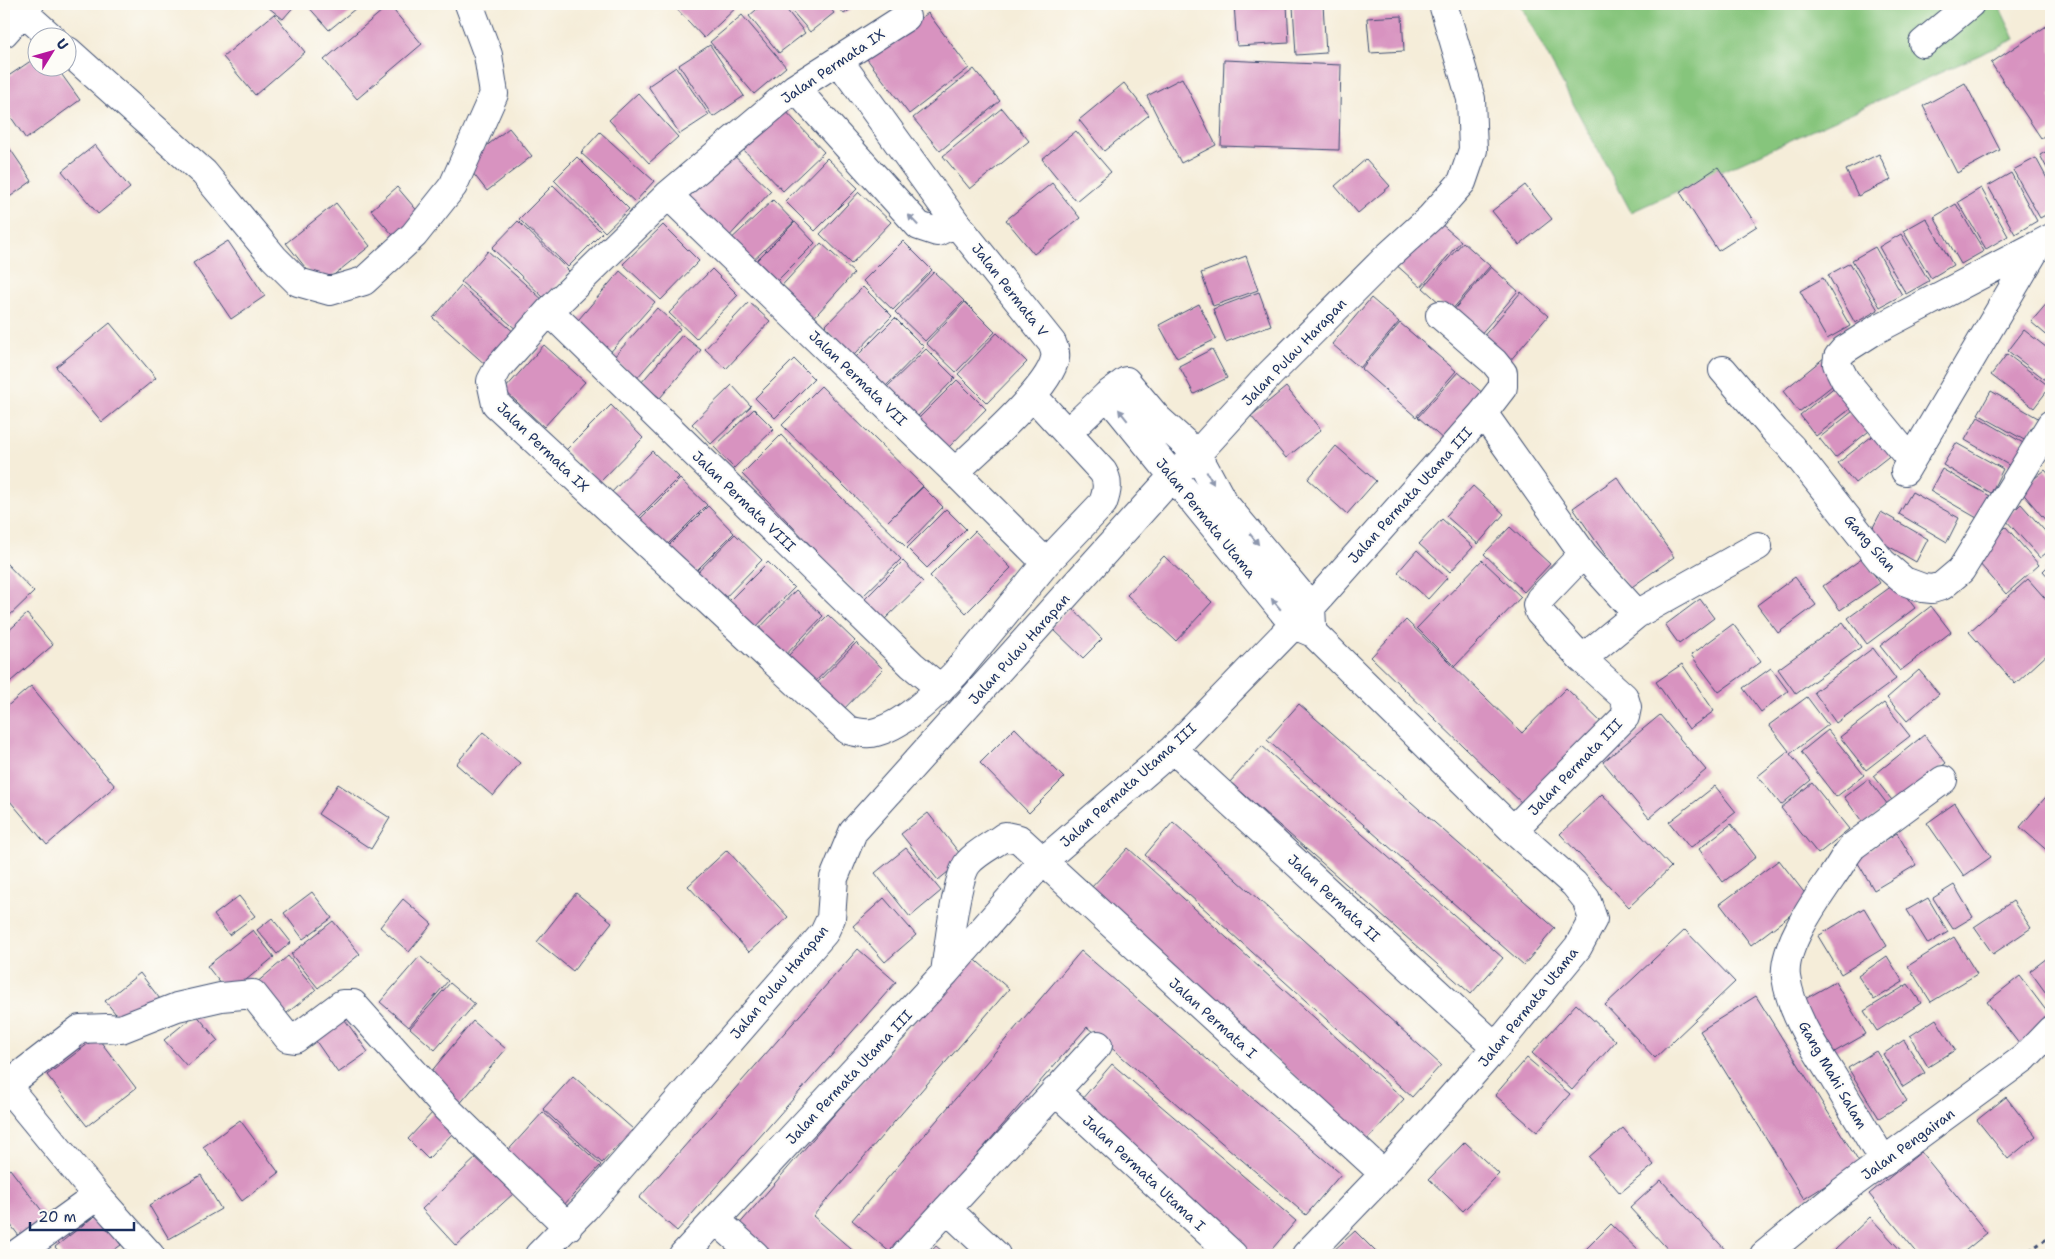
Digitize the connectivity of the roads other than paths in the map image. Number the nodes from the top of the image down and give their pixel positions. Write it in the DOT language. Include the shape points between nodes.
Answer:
graph roads {
  1 [pos="469,4"];
  2 [pos="1443,4"];
  3 [pos="1970,4"];
  4 [pos="27,8"];
  5 [pos="906,17"];
  6 [pos="44,28"];
  7 [pos="4,33"];
  8 [pos="1922,43"];
  9 [pos="78,60"];
  10 [pos="839,61"];
  11 [pos="795,88"];
  12 [pos="668,196"];
  13 [pos="956,223"];
  14 [pos="2044,242"];
  15 [pos="550,311"];
  16 [pos="1440,315"];
  17 [pos="1723,370"];
  18 [pos="1116,388"];
  19 [pos="1033,396"];
  20 [pos="1483,413"];
  21 [pos="2051,424"];
  22 [pos="1066,433"];
  23 [pos="1197,454"];
  24 [pos="955,472"];
  25 [pos="1172,477"];
  26 [pos="1758,546"];
  27 [pos="1583,554"];
  28 [pos="1046,563"];
  29 [pos="1637,614"];
  30 [pos="1306,622"];
  31 [pos="1582,658"];
  32 [pos="941,689"];
  33 [pos="1173,749"];
  34 [pos="1943,780"];
  35 [pos="1513,830"];
  36 [pos="1042,862"];
  37 [pos="945,972"];
  38 [pos="2051,1030"];
  39 [pos="1098,1045"];
  40 [pos="1496,1047"];
  41 [pos="5,1084"];
  42 [pos="1055,1092"];
  43 [pos="1884,1162"];
  44 [pos="1384,1174"];
  45 [pos="97,1196"];
  46 [pos="947,1210"];
  47 [pos="717,1221"];
  48 [pos="568,1227"];
  49 [pos="15,1255"];
  50 [pos="150,1255"];
  51 [pos="539,1255"];
  52 [pos="683,1255"];
  53 [pos="754,1255"];
  54 [pos="905,1255"];
  55 [pos="996,1255"];
  56 [pos="1233,1255"];
  57 [pos="1306,1255"];
  58 [pos="1764,1255"];
  1 -- 9 [label="street" via="488,55 494,94 453,186 414,235 364,282 330,291 298,282 204,174"];
  2 -- 23 [label="street, Jalan Pulau Harapan" via="1471,99 1473,150 1462,182 1431,217 1269,375"];
  3 -- 8 [label="street"];
  4 -- 6 [label="street"];
  4 -- 7 [label="street"];
  5 -- 10 [label="street, Jalan Permata IX"];
  10 -- 11 [label="street, Jalan Permata IX"];
  10 -- 13 [label="street, Jalan Permata V"];
  11 -- 12 [label="street, Jalan Permata IX"];
  13 -- 11 [label="street, one-way" via="936,232 919,226"];
  12 -- 15 [label="street, Jalan Permata IX"];
  12 -- 24 [label="street, Jalan Permata VII"];
  13 -- 19 [label="street, Jalan Permata V" via="1052,343 1055,360"];
  14 -- 14 [label="street" via="1907,465 1839,372 1838,357 1877,329"];
  15 -- 32 [label="street, Jalan Permata VIII" via="912,665"];
  15 -- 32 [label="street, Jalan Permata IX" via="498,368 491,381 496,404 848,730 870,734 895,725"];
  16 -- 20 [label="street, Jalan Permata Utama III" via="1503,373 1503,387"];
  17 -- 21 [label="street, Gang Sian" via="1791,447 1882,562 1904,581 1923,588 1942,586 1961,570"];
  18 -- 22 [label="street"];
  18 -- 23 [label="street, Jalan Permata Utama"];
  25 -- 18 [label="street, Jalan Permata Utama, one-way"];
  19 -- 22 [label="street, Jalan Permata IX"];
  19 -- 24 [label="street, Jalan Permata V"];
  20 -- 27 [label="street"];
  20 -- 30 [label="street, Jalan Permata Utama III"];
  22 -- 28 [label="street, Jalan Permata IX" via="1103,472 1106,494 1103,503"];
  23 -- 25 [label="street, Jalan Pulau Harapan"];
  23 -- 30 [label="street, Jalan Permata Utama, one-way" via="1223,502"];
  24 -- 28 [label="street, Jalan Permata VII"];
  30 -- 25 [label="street, Jalan Permata Utama, one-way"];
  25 -- 48 [label="street, Jalan Pulau Harapan" via="853,832 834,878 831,918 824,933"];
  26 -- 29 [label="street"];
  27 -- 29 [label="street"];
  27 -- 31 [label="street, Jalan Permata III" via="1537,605 1539,612"];
  28 -- 32 [label="street, Jalan Permata IX"];
  29 -- 31 [label="street"];
  30 -- 33 [label="street, Jalan Permata Utama III"];
  30 -- 35 [label="street, Jalan Permata Utama"];
  31 -- 35 [label="street, Jalan Permata III" via="1624,698 1628,707 1624,717"];
  33 -- 36 [label="street, Jalan Permata Utama III"];
  33 -- 40 [label="street, Jalan Permata II"];
  34 -- 43 [label="street, Gang Mahi Salam" via="1844,856 1811,907 1790,950 1786,975 1793,1002 1810,1039"];
  35 -- 40 [label="street, Jalan Permata Utama" via="1574,884 1586,899 1592,919 1578,946"];
  36 -- 37 [label="street, Jalan Permata Utama III"];
  36 -- 37 [label="street" via="1019,839 1005,836 966,865 960,880"];
  36 -- 44 [label="street, Jalan Permata I"];
  37 -- 47 [label="street, Jalan Permata Utama III"];
  38 -- 43 [label="street, Jalan Pengairan" via="2024,1058"];
  39 -- 42 [label="street"];
  40 -- 44 [label="street, Jalan Permata Utama"];
  41 -- 45 [label="street"];
  41 -- 48 [label="street" via="80,1029 121,1029 177,1008 221,997 253,994 288,1038 295,1039 342,1004 353,1004 446,1108"];
  42 -- 46 [label="street"];
  42 -- 56 [label="street, Jalan Permata Utama I"];
  43 -- 58 [label="street, Jalan Pengairan"];
  44 -- 57 [label="street, Jalan Permata Utama"];
  45 -- 49 [label="street"];
  45 -- 50 [label="street"];
  46 -- 54 [label="street"];
  46 -- 55 [label="street"];
  47 -- 52 [label="street, Jalan Permata Utama III"];
  47 -- 53 [label="street"];
  48 -- 51 [label="street, Jalan Pulau Harapan"];
}
